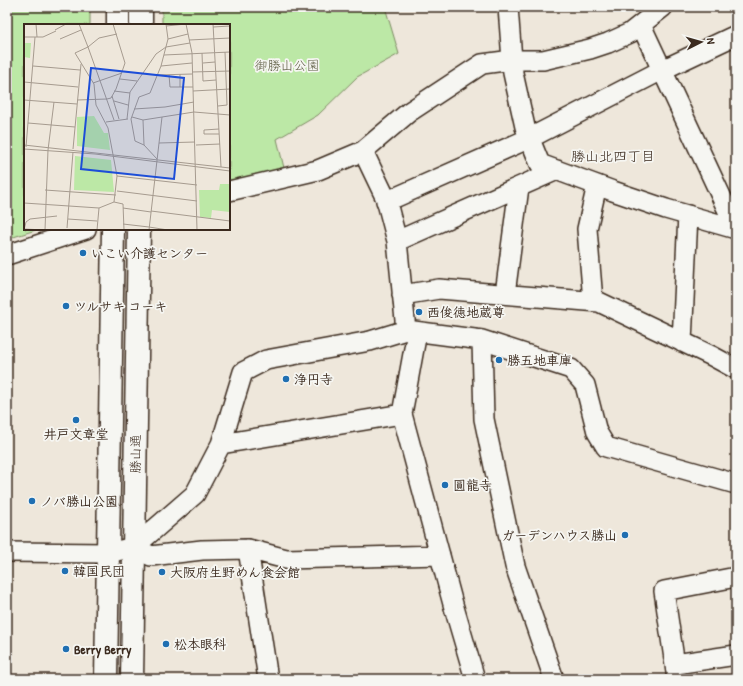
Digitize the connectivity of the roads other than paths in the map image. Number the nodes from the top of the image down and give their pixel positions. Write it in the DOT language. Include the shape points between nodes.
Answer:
graph roads {
  1 [pos="118,7"];
  2 [pos="141,7"];
  3 [pos="508,7"];
  4 [pos="663,7"];
  5 [pos="118,24"];
  6 [pos="141,24"];
  7 [pos="641,25"];
  8 [pos="736,35"];
  9 [pos="512,60"];
  10 [pos="662,70"];
  11 [pos="530,138"];
  12 [pos="363,151"];
  13 [pos="557,170"];
  14 [pos="597,185"];
  15 [pos="519,187"];
  16 [pos="230,191"];
  17 [pos="386,201"];
  18 [pos="688,215"];
  19 [pos="736,228"];
  20 [pos="83,230"];
  21 [pos="113,230"];
  22 [pos="139,230"];
  23 [pos="397,241"];
  24 [pos="7,255"];
  25 [pos="505,294"];
  26 [pos="402,295"];
  27 [pos="593,301"];
  28 [pos="411,331"];
  29 [pos="482,340"];
  30 [pos="682,342"];
  31 [pos="736,369"];
  32 [pos="402,414"];
  33 [pos="221,444"];
  34 [pos="736,484"];
  35 [pos="134,547"];
  36 [pos="248,549"];
  37 [pos="7,552"];
  38 [pos="108,553"];
  39 [pos="440,555"];
  40 [pos="736,577"];
  41 [pos="736,655"];
  42 [pos="676,672"];
  43 [pos="106,679"];
  44 [pos="132,679"];
  45 [pos="268,679"];
  46 [pos="475,679"];
  47 [pos="554,679"];
  1 -- 5 [label="main road"];
  2 -- 6 [label="main road"];
  3 -- 9 [label="street"];
  4 -- 7 [label="street"];
  7 -- 9 [label="street" via="630,33 590,49 543,60"];
  7 -- 10 [label="street"];
  8 -- 10 [label="street"];
  9 -- 11 [label="street" via="525,127"];
  9 -- 12 [label="street" via="482,64 409,112"];
  10 -- 11 [label="street"];
  10 -- 19 [label="street"];
  11 -- 13 [label="street" via="540,164"];
  11 -- 17 [label="street"];
  12 -- 16 [label="street" via="318,170"];
  12 -- 17 [label="street"];
  13 -- 14 [label="street"];
  13 -- 15 [label="street"];
  14 -- 18 [label="street"];
  14 -- 27 [label="street" via="587,229"];
  15 -- 23 [label="street"];
  15 -- 25 [label="street"];
  17 -- 23 [label="street"];
  18 -- 19 [label="street"];
  18 -- 30 [label="street"];
  20 -- 24 [label="street"];
  21 -- 38 [label="main road, 勝山通"];
  22 -- 35 [label="main road, 勝山通"];
  23 -- 26 [label="street"];
  25 -- 26 [label="street" via="439,289"];
  25 -- 27 [label="street"];
  26 -- 28 [label="street"];
  27 -- 30 [label="street"];
  28 -- 29 [label="street"];
  28 -- 32 [label="street"];
  28 -- 33 [label="street" via="266,360 243,372"];
  29 -- 34 [label="street" via="571,369 586,385 597,432 606,447"];
  29 -- 47 [label="street" via="484,419 515,566"];
  30 -- 31 [label="street"];
  32 -- 33 [label="street"];
  32 -- 39 [label="street"];
  33 -- 35 [label="street" via="195,494"];
  35 -- 36 [label="street" via="151,556 202,550"];
  35 -- 38 [label="street"];
  35 -- 44 [label="main road, 勝山通"];
  36 -- 39 [label="street" via="286,559"];
  36 -- 45 [label="street"];
  37 -- 38 [label="street"];
  38 -- 43 [label="main road, 勝山通"];
  39 -- 46 [label="street"];
  40 -- 42 [label="street" via="664,591"];
  41 -- 42 [label="street"];
}
